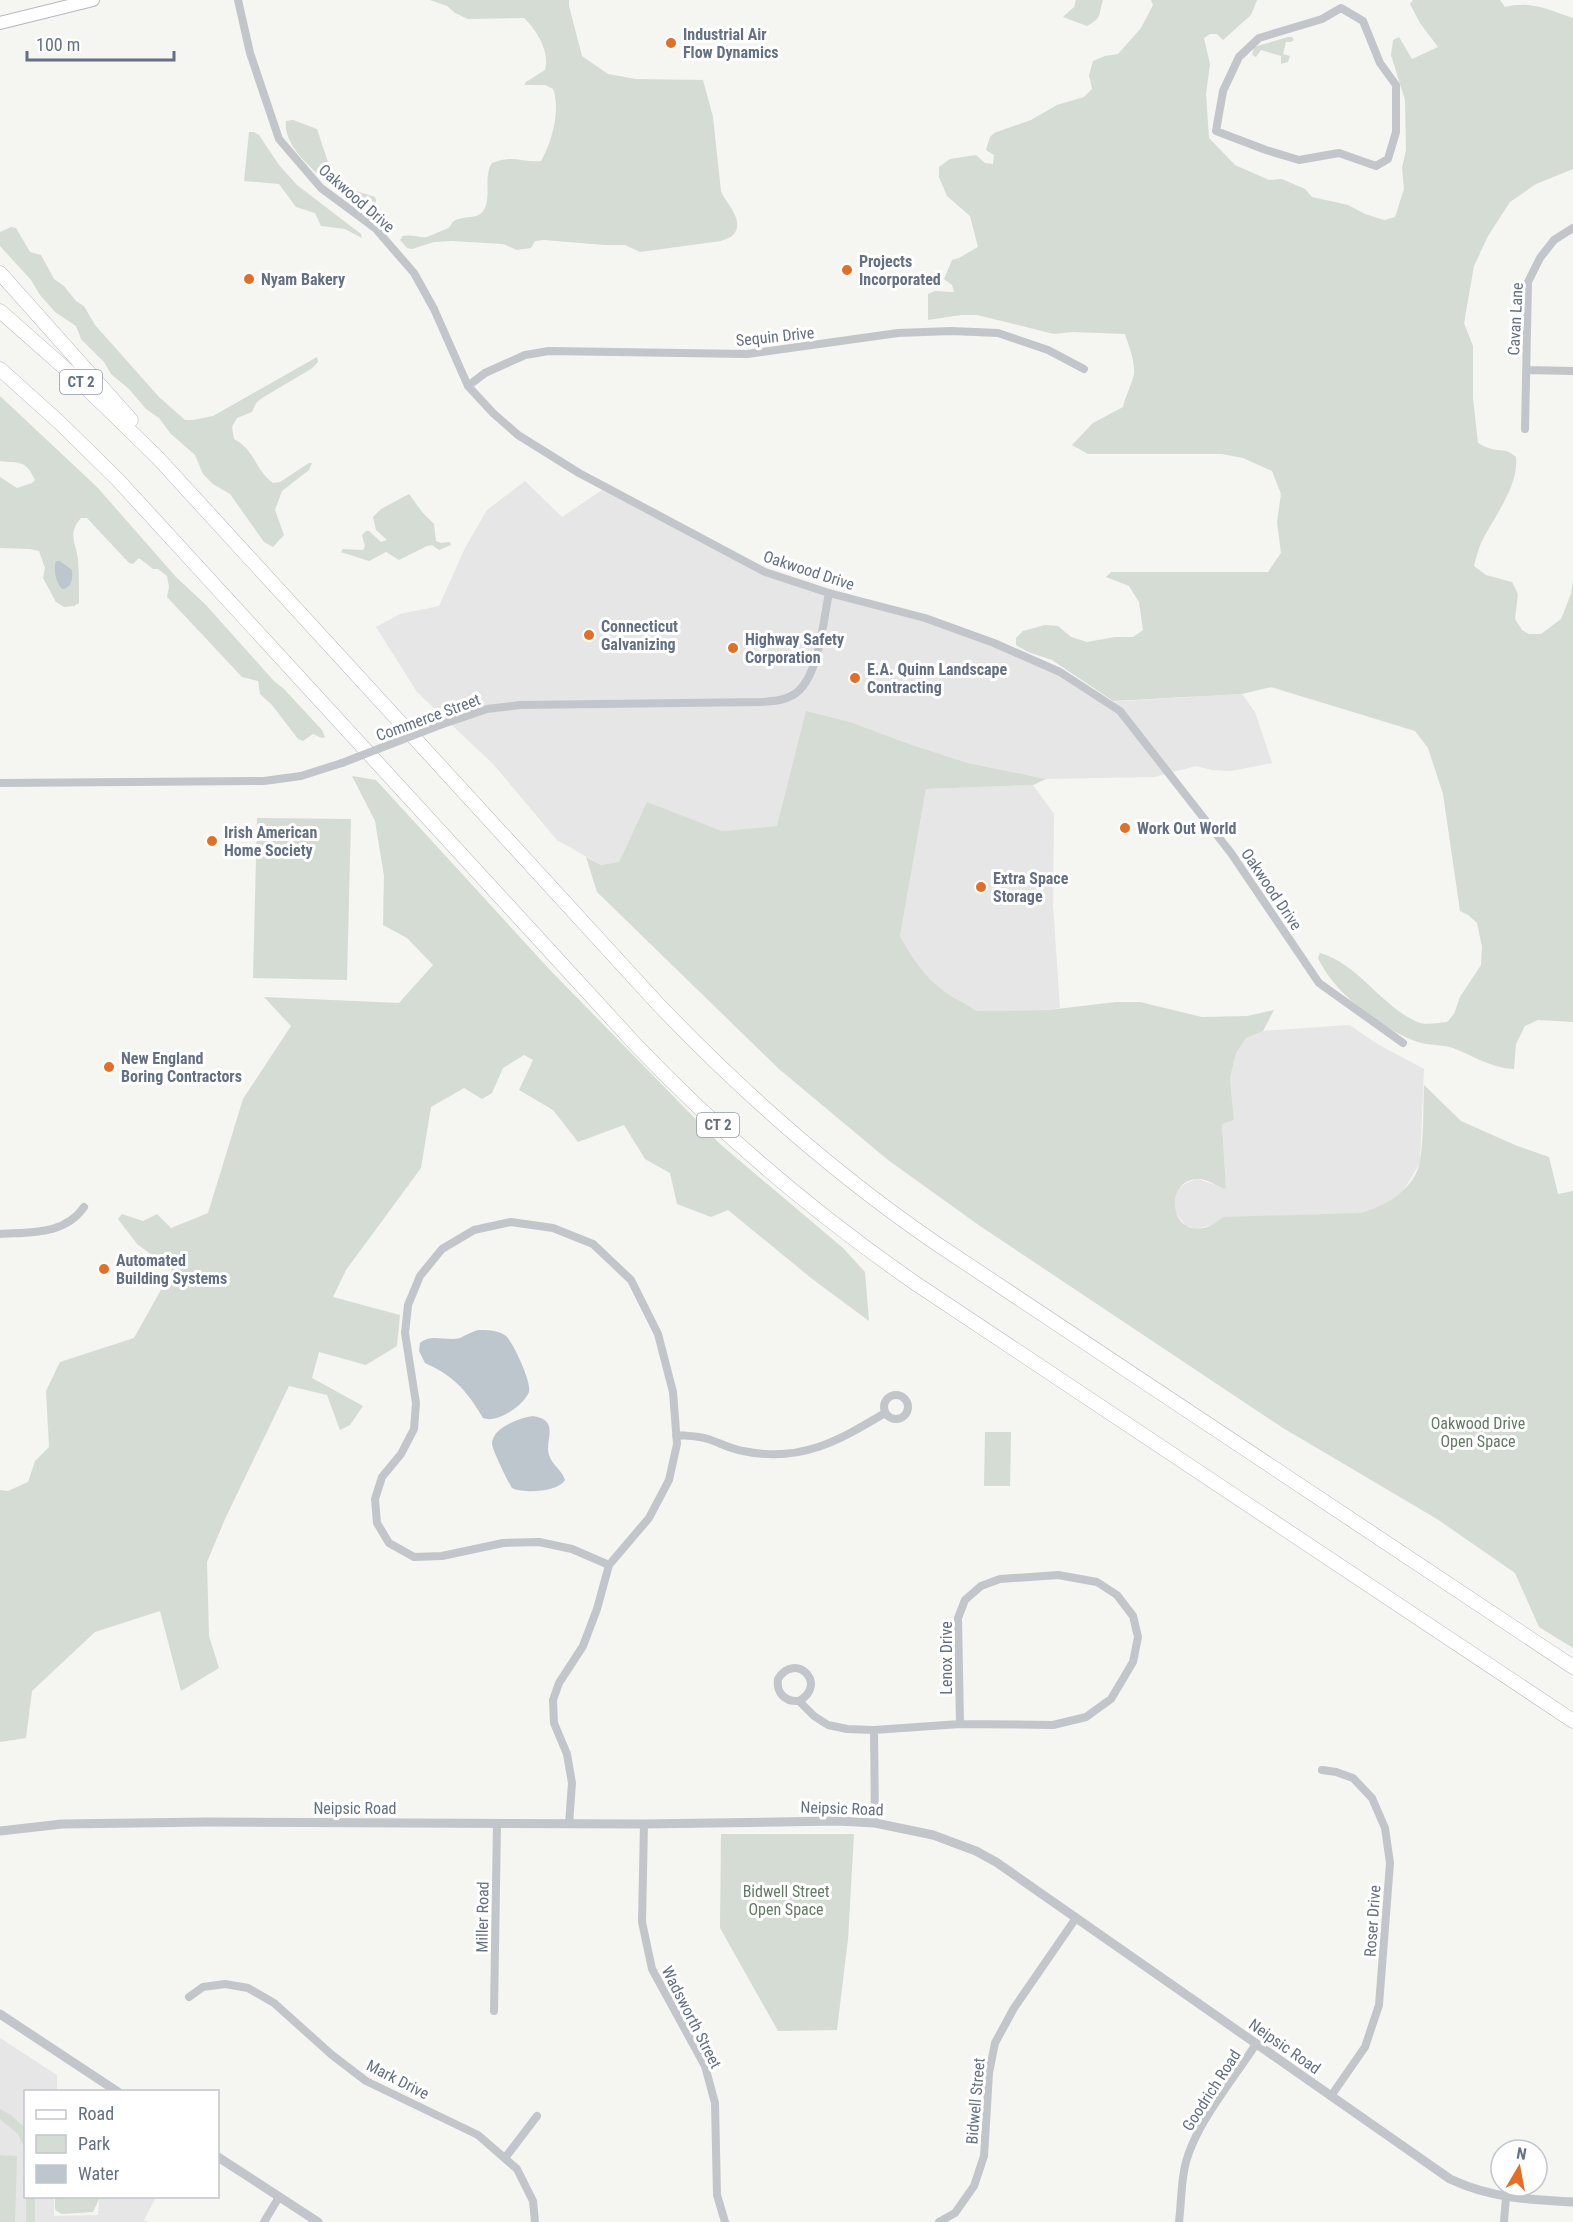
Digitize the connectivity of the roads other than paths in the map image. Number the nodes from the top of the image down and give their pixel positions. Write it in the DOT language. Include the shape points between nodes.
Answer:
graph roads {
  1 [pos="93,0"];
  2 [pos="238,0"];
  3 [pos="1342,4"];
  4 [pos="0,23"];
  5 [pos="1573,228"];
  6 [pos="0,273"];
  7 [pos="0,311"];
  8 [pos="0,369"];
  9 [pos="1084,369"];
  10 [pos="1527,370"];
  11 [pos="1573,371"];
  12 [pos="468,386"];
  13 [pos="1525,429"];
  14 [pos="158,458"];
  15 [pos="829,593"];
  16 [pos="0,783"];
  17 [pos="1403,1043"];
  18 [pos="84,1207"];
  19 [pos="0,1234"];
  20 [pos="885,1413"];
  21 [pos="676,1435"];
  22 [pos="609,1565"];
  23 [pos="1573,1667"];
  24 [pos="799,1701"];
  25 [pos="1573,1721"];
  26 [pos="960,1724"];
  27 [pos="874,1730"];
  28 [pos="1322,1770"];
  29 [pos="497,1823"];
  30 [pos="875,1823"];
  31 [pos="569,1824"];
  32 [pos="644,1824"];
  33 [pos="0,1831"];
  34 [pos="1076,1918"];
  35 [pos="189,1997"];
  36 [pos="494,2011"];
  37 [pos="0,2014"];
  38 [pos="1256,2044"];
  39 [pos="116,2090"];
  40 [pos="1331,2096"];
  41 [pos="537,2116"];
  42 [pos="219,2158"];
  43 [pos="505,2158"];
  44 [pos="1489,2193"];
  45 [pos="279,2197"];
  46 [pos="1506,2198"];
  47 [pos="1519,2198"];
  48 [pos="1573,2202"];
  49 [pos="264,2222"];
  50 [pos="318,2222"];
  51 [pos="535,2222"];
  52 [pos="725,2222"];
  53 [pos="939,2222"];
  54 [pos="1179,2222"];
  55 [pos="1504,2222"];
  1 -- 4 [label="main road"];
  2 -- 12 [label="street, Oakwood Drive" via="250,52 279,139 321,188 375,228 414,273"];
  3 -- 3 [label="street" via="1363,21 1380,63 1396,85 1396,132 1388,159 1376,166 1339,153 1299,160 1216,131 1223,92 1239,57 1259,38 1322,19"];
  5 -- 10 [label="street, Cavan Lane" via="1554,240 1528,282"];
  6 -- 14 [label="highway" via="105,389"];
  7 -- 14 [label="highway, CT 2" via="83,384"];
  8 -- 25 [label="highway, CT 2" via="134,496 636,1045 760,1163 837,1226 915,1282"];
  9 -- 12 [label="street, Sequin Drive" via="1048,350 998,333 951,331 898,333 747,354 549,351 525,355 485,373"];
  10 -- 11 [label="street"];
  10 -- 13 [label="street, Cavan Lane"];
  12 -- 15 [label="street, Oakwood Drive" via="518,435 579,473 765,572"];
  14 -- 23 [label="highway, CT 2" via="658,1004 787,1128 937,1244"];
  15 -- 16 [label="street, Commerce Street, bridge" via="811,674 801,689 787,698 761,702 520,705 487,709 342,763 264,782"];
  15 -- 17 [label="street, Oakwood Drive" via="925,618 994,643 1060,672 1120,711 1231,853 1319,983"];
  18 -- 19 [label="street" via="72,1222 56,1228"];
  20 -- 21 [label="street" via="847,1436 808,1451 771,1456 740,1451 706,1438"];
  21 -- 22 [label="street" via="666,1487 649,1518"];
  21 -- 22 [label="street" via="673,1392 658,1334 631,1280 594,1244 553,1228 511,1222 474,1230 442,1249 420,1276 408,1305 405,1333 416,1404 414,1429 401,1454 382,1477 375,1499 377,1523 389,1543 414,1557 424,1557 503,1542 539,1542 572,1549"];
  22 -- 31 [label="street" via="583,1646 559,1683 553,1700 554,1723 567,1755 572,1783"];
  24 -- 24 [label="street, Lenox Drive" via="787,1700 778,1690 778,1679 791,1668 802,1670 811,1683 809,1693"];
  24 -- 27 [label="street, Lenox Drive" via="828,1725"];
  26 -- 26 [label="street, Lenox Drive" via="1053,1725 1086,1717 1111,1699 1133,1662 1138,1637 1133,1616 1117,1595 1097,1582 1058,1575 1000,1579 981,1586 965,1600 958,1618"];
  26 -- 27 [label="street, Lenox Drive"];
  27 -- 30 [label="street"];
  28 -- 40 [label="street, Roser Drive" via="1353,1778 1372,1798 1385,1828 1390,1863 1379,2005 1365,2047"];
  29 -- 31 [label="street, Neipsic Road"];
  29 -- 33 [label="street, Neipsic Road" via="62,1824"];
  29 -- 36 [label="street, Miller Road"];
  30 -- 32 [label="street, Neipsic Road"];
  30 -- 34 [label="street, Neipsic Road" via="933,1835 976,1851"];
  31 -- 32 [label="street, Neipsic Road"];
  32 -- 52 [label="street, Wadsworth Street" via="642,1922 652,1969 705,2066 715,2103 717,2195"];
  34 -- 38 [label="street, Neipsic Road"];
  34 -- 53 [label="street, Bidwell Street" via="1014,2008 995,2043 989,2073 984,2156 968,2195 955,2214"];
  35 -- 43 [label="street, Mark Drive" via="203,1987 225,1984 248,1988 274,2003 366,2081 478,2135"];
  37 -- 39 [label="street"];
  38 -- 40 [label="street, Neipsic Road"];
  38 -- 54 [label="street, Goodrich Road" via="1192,2143 1184,2170"];
  40 -- 44 [label="street, Neipsic Road" via="1450,2179"];
  41 -- 43 [label="street"];
  42 -- 45 [label="street"];
  43 -- 51 [label="street, Mark Drive" via="517,2169 533,2201"];
  45 -- 49 [label="street"];
  45 -- 50 [label="street"];
  46 -- 55 [label="street"];
  47 -- 48 [label="street, Neipsic Road"];
}
